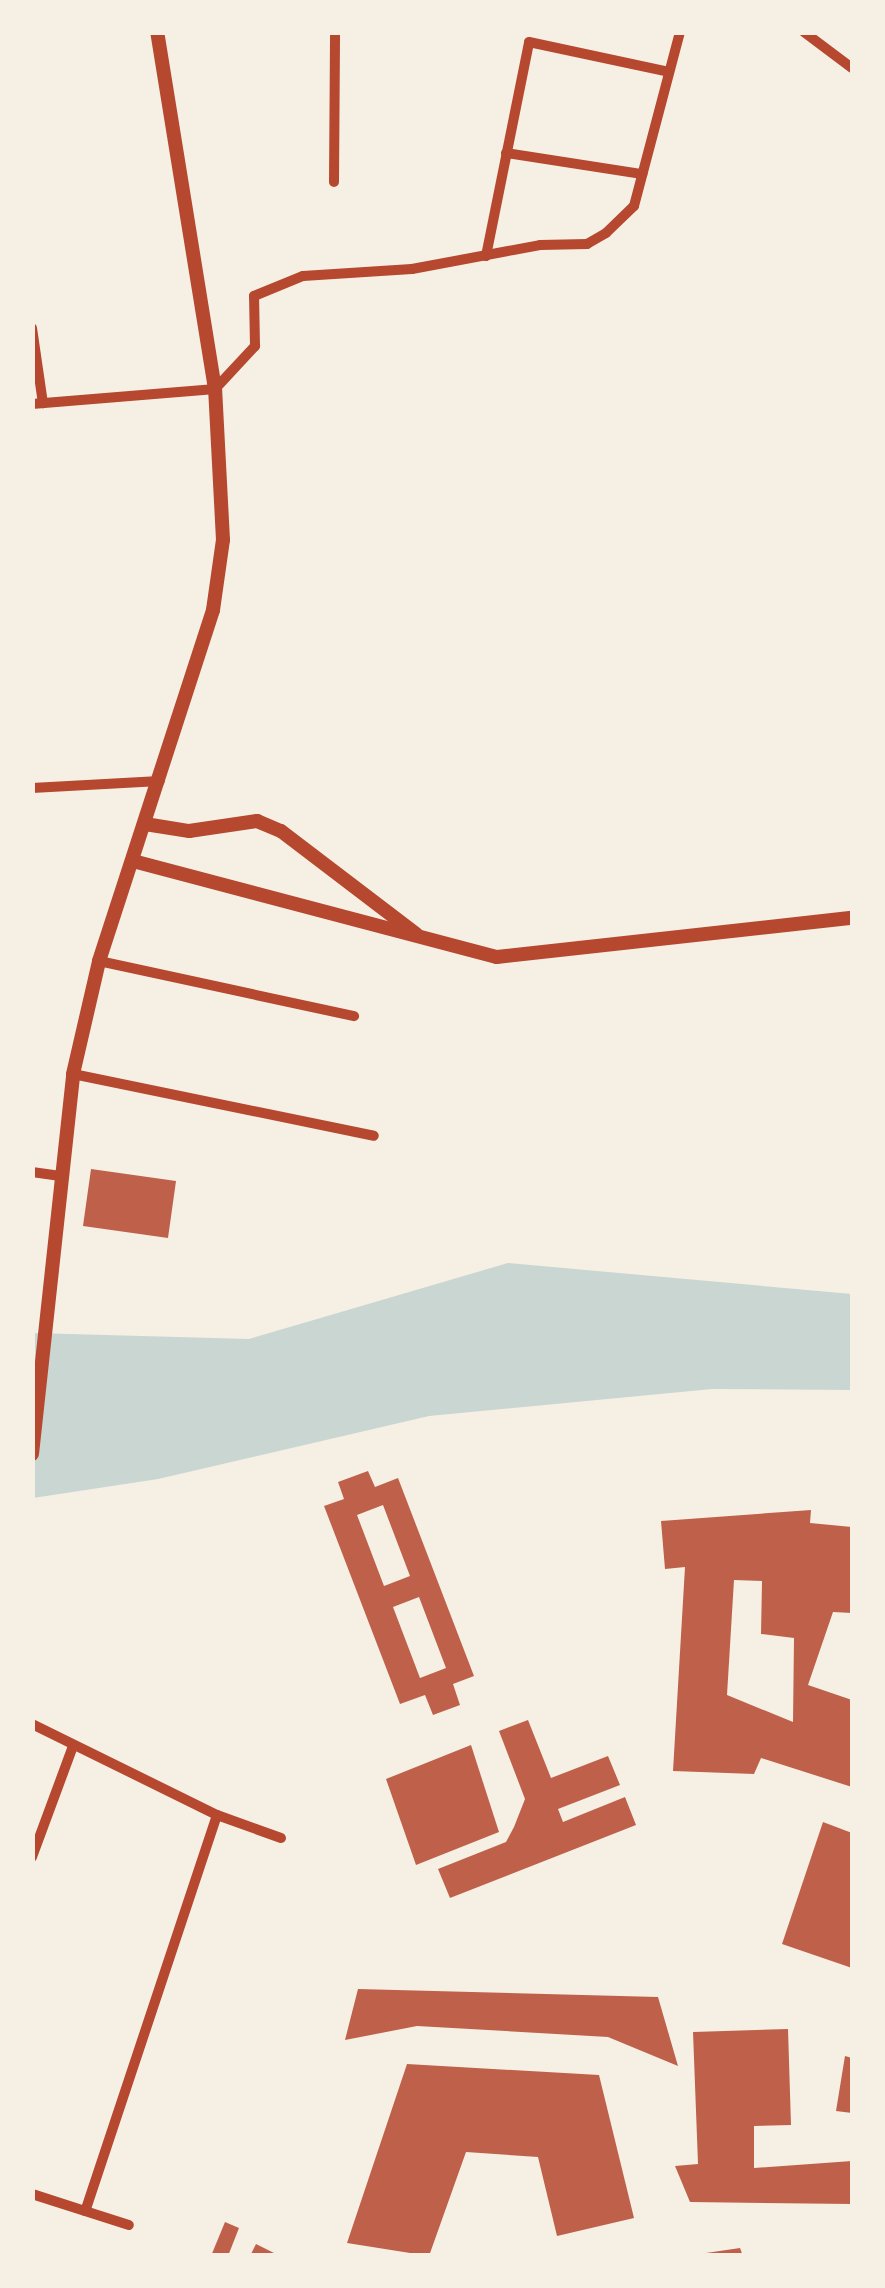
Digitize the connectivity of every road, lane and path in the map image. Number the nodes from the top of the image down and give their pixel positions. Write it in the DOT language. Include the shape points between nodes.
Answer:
graph roads {
  1 [pos="157,32"];
  2 [pos="335,32"];
  3 [pos="680,32"];
  4 [pos="804,32"];
  5 [pos="530,37"];
  6 [pos="852,68"];
  7 [pos="670,72"];
  8 [pos="506,153"];
  9 [pos="642,174"];
  10 [pos="334,182"];
  11 [pos="486,256"];
  12 [pos="32,328"];
  13 [pos="215,389"];
  14 [pos="38,404"];
  15 [pos="160,781"];
  16 [pos="32,788"];
  17 [pos="144,824"];
  18 [pos="133,861"];
  19 [pos="852,918"];
  20 [pos="423,939"];
  21 [pos="99,960"];
  22 [pos="354,1016"];
  23 [pos="73,1074"];
  24 [pos="374,1136"];
  25 [pos="32,1172"];
  26 [pos="59,1176"];
  27 [pos="32,1454"];
  28 [pos="32,1724"];
  29 [pos="73,1746"];
  30 [pos="217,1815"];
  31 [pos="281,1838"];
  32 [pos="32,1857"];
  33 [pos="32,2194"];
  34 [pos="85,2211"];
  35 [pos="130,2224"];
  1 -- 13 [label="street"];
  2 -- 10 [label="street"];
  3 -- 7 [label="street"];
  4 -- 6 [label="street"];
  5 -- 7 [label="street"];
  5 -- 8 [label="street"];
  7 -- 9 [label="street"];
  8 -- 9 [label="street"];
  8 -- 11 [label="street"];
  9 -- 11 [label="street" via="634,206 587,244"];
  11 -- 13 [label="street" via="412,270 304,276 254,296 255,346"];
  12 -- 14 [label="street"];
  13 -- 14 [label="street"];
  13 -- 15 [label="street" via="223,540 213,610"];
  15 -- 16 [label="street"];
  15 -- 17 [label="street"];
  17 -- 18 [label="street"];
  17 -- 20 [label="street" via="190,831 257,821 281,831"];
  18 -- 20 [label="street"];
  18 -- 21 [label="street"];
  19 -- 20 [label="street" via="496,956"];
  21 -- 22 [label="street"];
  21 -- 23 [label="street"];
  23 -- 24 [label="street"];
  23 -- 26 [label="street"];
  25 -- 26 [label="street"];
  26 -- 27 [label="street"];
  28 -- 29 [label="street"];
  29 -- 30 [label="street"];
  29 -- 32 [label="street"];
  30 -- 31 [label="street"];
  30 -- 34 [label="street"];
  33 -- 34 [label="street"];
  34 -- 35 [label="street"];
}
